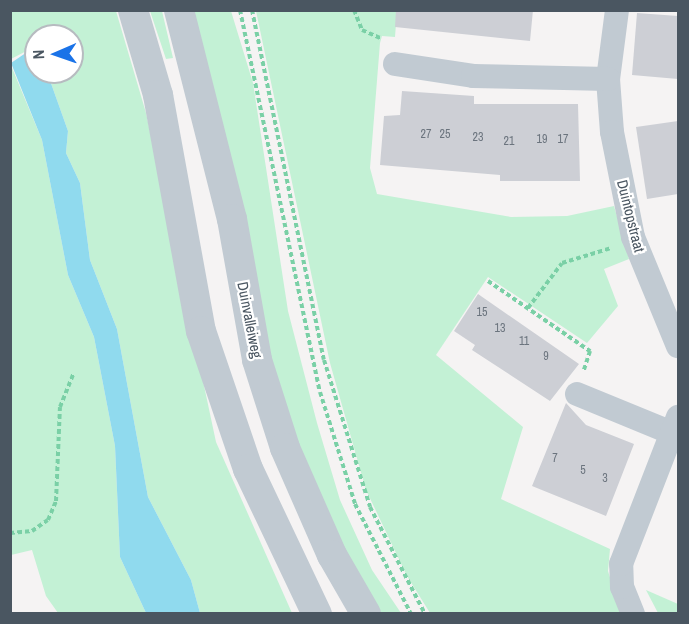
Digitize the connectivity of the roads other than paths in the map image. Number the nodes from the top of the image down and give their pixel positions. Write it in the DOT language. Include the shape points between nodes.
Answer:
graph roads {
  1 [pos="133,10"];
  2 [pos="179,10"];
  3 [pos="617,10"];
  4 [pos="395,64"];
  5 [pos="608,79"];
  6 [pos="678,346"];
  7 [pos="577,394"];
  8 [pos="675,425"];
  9 [pos="317,614"];
  10 [pos="366,614"];
  11 [pos="633,614"];
  1 -- 9 [label="street" via="158,95 201,331 248,469"];
  2 -- 10 [label="street, Duinvalleiweg" via="232,219 257,360 285,448 332,555"];
  3 -- 5 [label="street, Duintopstraat"];
  4 -- 5 [label="street" via="473,76"];
  5 -- 6 [label="street, Duintopstraat" via="612,132 633,237"];
  7 -- 8 [label="street"];
  8 -- 11 [label="street" via="621,564 622,587"];
}
